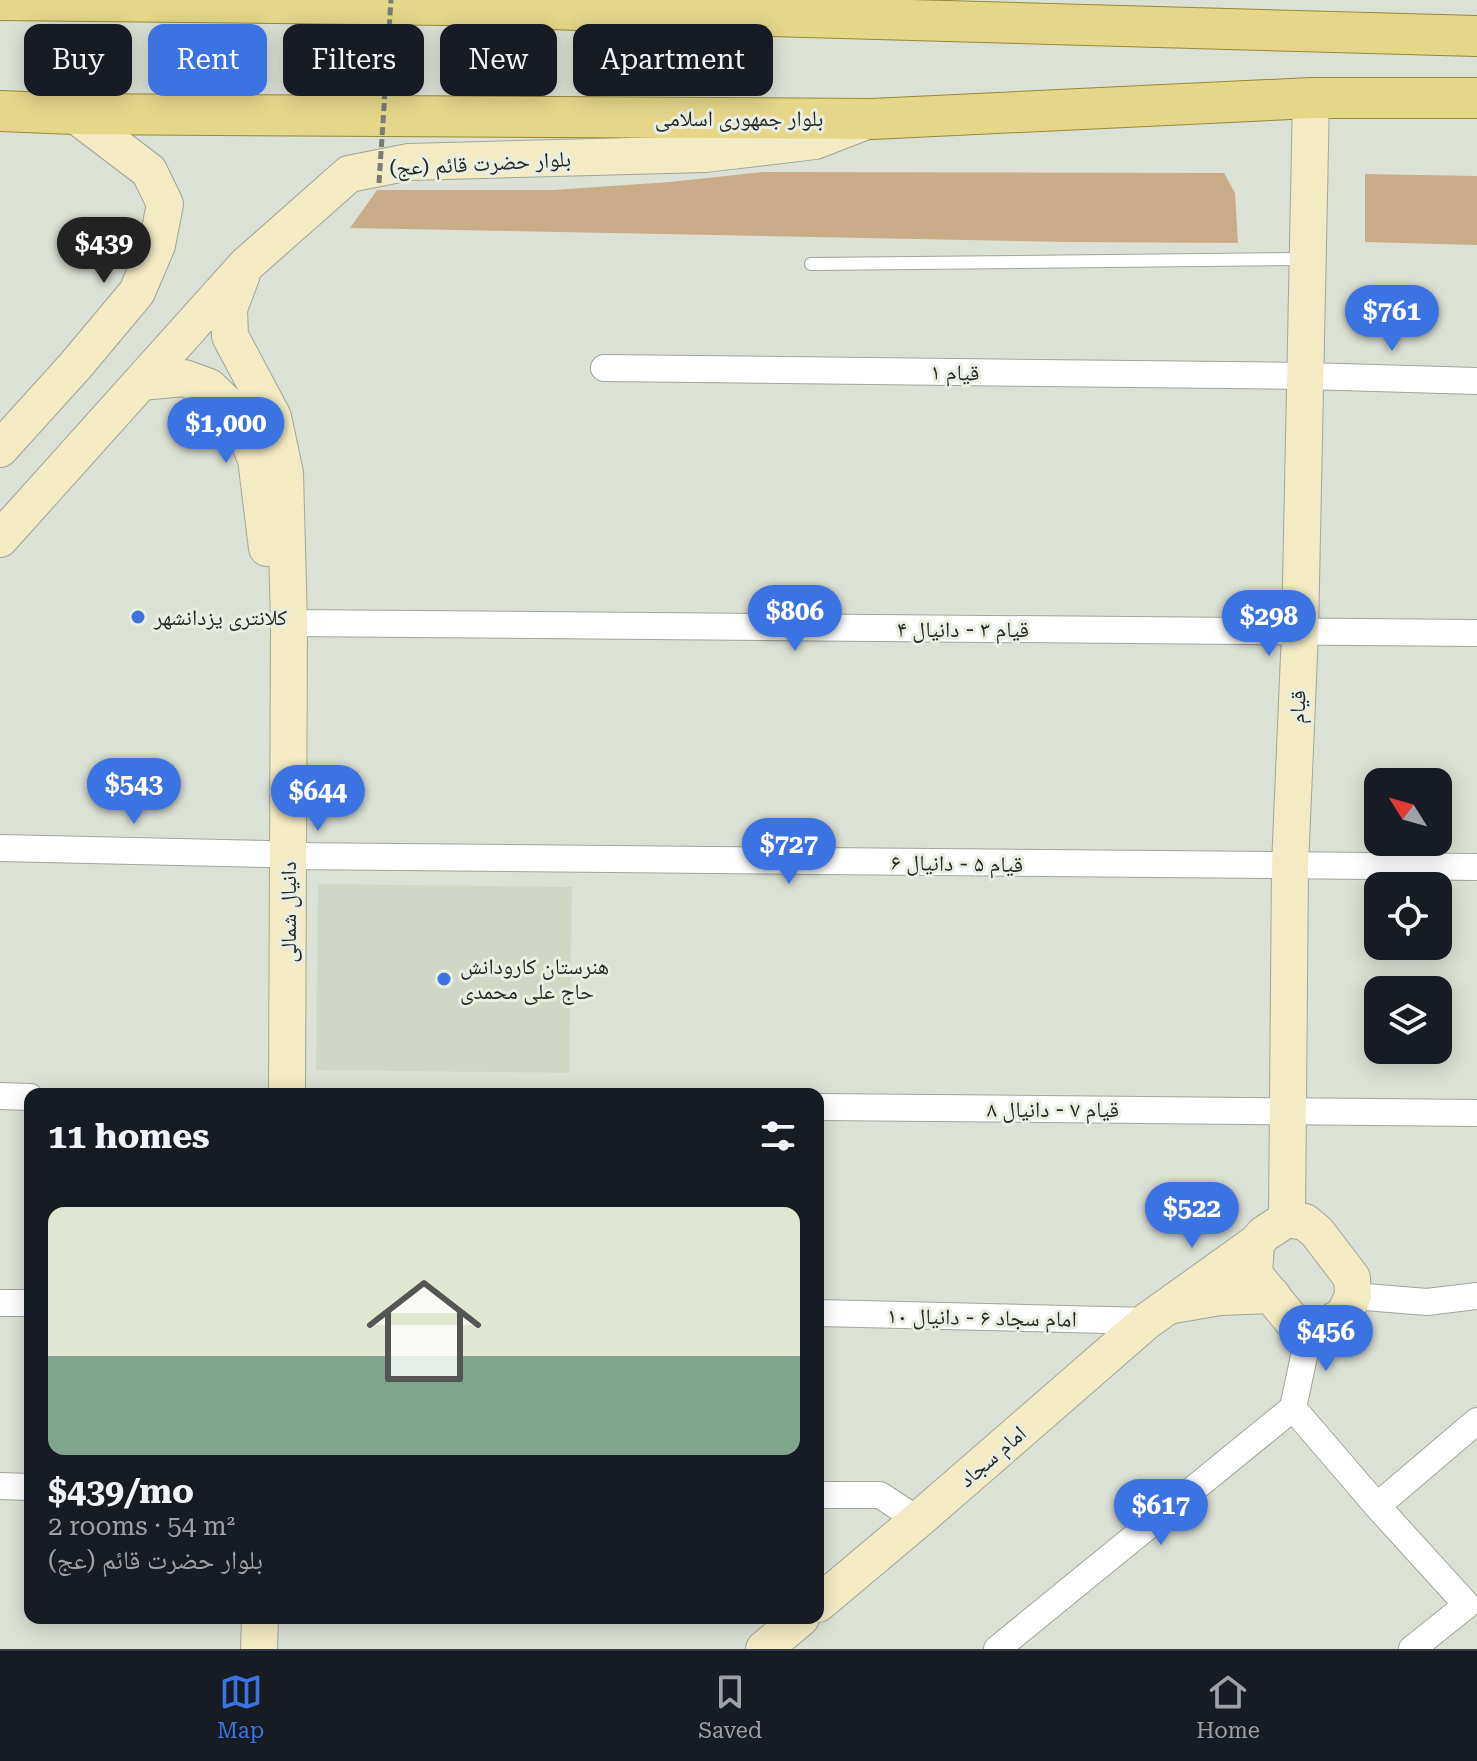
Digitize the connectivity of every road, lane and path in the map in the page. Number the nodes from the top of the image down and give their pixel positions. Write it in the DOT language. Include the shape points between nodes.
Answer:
graph roads {
  1 [pos="0,0"];
  2 [pos="391,0"];
  3 [pos="118,1"];
  4 [pos="285,2"];
  5 [pos="1469,33"];
  6 [pos="1311,98"];
  7 [pos="1470,101"];
  8 [pos="0,111"];
  9 [pos="74,114"];
  10 [pos="872,119"];
  11 [pos="379,183"];
  12 [pos="1309,259"];
  13 [pos="811,264"];
  14 [pos="246,265"];
  15 [pos="604,368"];
  16 [pos="1306,376"];
  17 [pos="1477,381"];
  18 [pos="141,382"];
  19 [pos="0,449"];
  20 [pos="274,507"];
  21 [pos="0,539"];
  22 [pos="289,623"];
  23 [pos="1300,632"];
  24 [pos="1477,633"];
  25 [pos="0,848"];
  26 [pos="277,855"];
  27 [pos="1290,866"];
  28 [pos="1477,867"];
  29 [pos="265,1088"];
  30 [pos="287,1088"];
  31 [pos="0,1096"];
  32 [pos="24,1097"];
  33 [pos="824,1107"];
  34 [pos="1288,1111"];
  35 [pos="1477,1113"];
  36 [pos="1287,1219"];
  37 [pos="1256,1243"];
  38 [pos="1272,1295"];
  39 [pos="1353,1296"];
  40 [pos="1477,1296"];
  41 [pos="0,1303"];
  42 [pos="24,1303"];
  43 [pos="824,1313"];
  44 [pos="1155,1314"];
  45 [pos="1310,1328"];
  46 [pos="1293,1408"];
  47 [pos="1477,1421"];
  48 [pos="0,1486"];
  49 [pos="24,1487"];
  50 [pos="824,1495"];
  51 [pos="1377,1506"];
  52 [pos="918,1520"];
  53 [pos="824,1599"];
  54 [pos="260,1624"];
  55 [pos="284,1624"];
  56 [pos="794,1624"];
  57 [pos="259,1649"];
  58 [pos="284,1649"];
  59 [pos="764,1649"];
  60 [pos="997,1649"];
  61 [pos="1412,1649"];
  1 -- 3 [label="main road"];
  2 -- 11 [label="path, bridge"];
  3 -- 4 [label="main road"];
  4 -- 5 [label="main road"];
  6 -- 7 [label="main road, بلوار جمهوری اسلامی"];
  6 -- 10 [label="main road, بلوار جمهوری اسلامی"];
  6 -- 12 [label="main road, قیام"];
  8 -- 9 [label="main road, بلوار جمهوری اسلامی"];
  9 -- 10 [label="main road, بلوار جمهوری اسلامی"];
  9 -- 19 [label="main road" via="149,171 165,204 157,245 137,292"];
  10 -- 14 [label="main road, بلوار حضرت قائم (عج)" via="815,141 705,154 409,162 349,174"];
  12 -- 13 [label="lane"];
  12 -- 16 [label="main road, قیام"];
  14 -- 18 [label="main road, بلوار حضرت قائم (عج)"];
  14 -- 20 [label="main road, دانیال شمالی" via="229,309 230,336 273,417 285,473"];
  15 -- 16 [label="street, قیام ۱"];
  16 -- 17 [label="street, قیام ۱"];
  16 -- 23 [label="main road, قیام"];
  18 -- 20 [label="main road, دانیال شمالی" via="184,378 209,387 236,413"];
  18 -- 21 [label="main road, بلوار حضرت قائم (عج)"];
  20 -- 22 [label="main road, دانیال شمالی"];
  20 -- 26 [label="main road, دانیال شمالی" via="270,573"];
  22 -- 23 [label="street, قیام ۳ - دانیال ۴"];
  22 -- 26 [label="main road, دانیال شمالی"];
  23 -- 24 [label="street, قیام ۳ - دانیال ۴"];
  23 -- 27 [label="main road, قیام"];
  25 -- 26 [label="street, قیام ۵ - دانیال ۶"];
  26 -- 27 [label="street, قیام ۵ - دانیال ۶"];
  26 -- 29 [label="main road, دانیال شمالی"];
  26 -- 30 [label="main road, دانیال شمالی"];
  27 -- 28 [label="street, قیام ۵ - دانیال ۶"];
  27 -- 34 [label="main road, قیام"];
  31 -- 32 [label="street"];
  33 -- 34 [label="street, قیام ۷ - دانیال ۸"];
  34 -- 35 [label="street, قیام ۷ - دانیال ۸"];
  34 -- 36 [label="main road, قیام"];
  36 -- 37 [label="main road"];
  36 -- 39 [label="main road" via="1305,1222 1317,1232 1352,1278"];
  37 -- 38 [label="main road" via="1254,1274"];
  37 -- 44 [label="main road, امام سجاد"];
  38 -- 44 [label="main road" via="1220,1297"];
  38 -- 45 [label="main road" via="1293,1322"];
  39 -- 40 [label="street" via="1427,1302"];
  39 -- 45 [label="main road" via="1344,1315"];
  41 -- 42 [label="street"];
  43 -- 44 [label="street, امام سجاد ۶ - دانیال ۱۰"];
  44 -- 52 [label="main road, امام سجاد"];
  45 -- 46 [label="street"];
  46 -- 51 [label="street"];
  46 -- 60 [label="street"];
  47 -- 51 [label="street"];
  48 -- 49 [label="street"];
  50 -- 52 [label="street" via="880,1495"];
  51 -- 61 [label="street" via="1467,1605"];
  52 -- 53 [label="main road, امام سجاد"];
  54 -- 57 [label="main road"];
  55 -- 58 [label="main road"];
  56 -- 59 [label="main road"];
}
